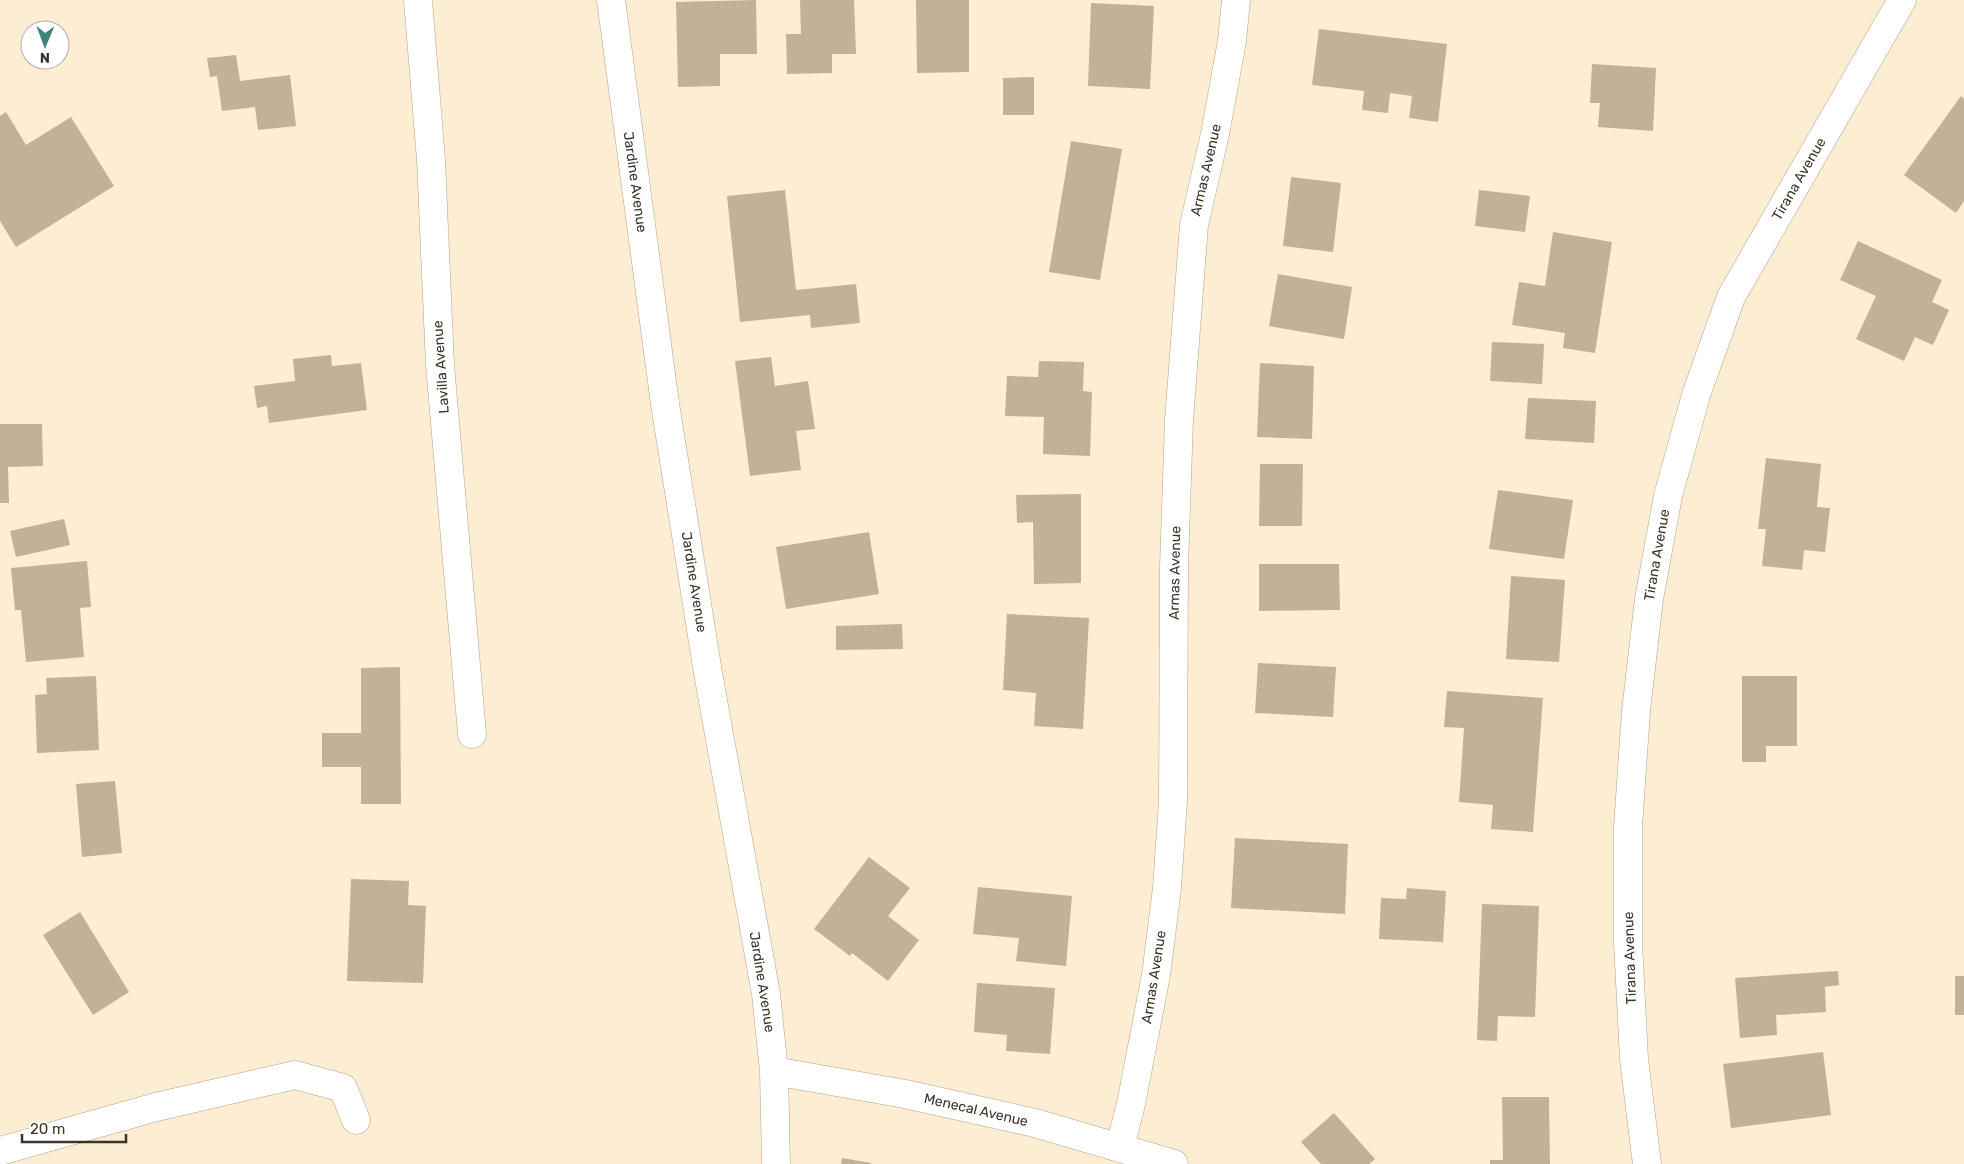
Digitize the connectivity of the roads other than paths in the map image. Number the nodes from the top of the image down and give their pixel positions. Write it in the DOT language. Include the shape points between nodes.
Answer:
graph roads {
  1 [pos="418,0"];
  2 [pos="611,0"];
  3 [pos="1236,0"];
  4 [pos="1902,0"];
  5 [pos="472,734"];
  6 [pos="774,1071"];
  7 [pos="356,1120"];
  8 [pos="1120,1147"];
  9 [pos="0,1151"];
  10 [pos="776,1164"];
  11 [pos="1174,1164"];
  12 [pos="1647,1164"];
  1 -- 5 [label="street, Lavilla Avenue" via="431,160 440,365"];
  2 -- 6 [label="street, Jardine Avenue" via="665,404 708,673 766,994"];
  3 -- 8 [label="street, Armas Avenue" via="1216,134 1194,225 1179,420 1174,567 1173,801 1167,888 1156,975"];
  4 -- 12 [label="street, Tirana Avenue" via="1731,297 1696,395 1668,496 1649,599 1636,711 1628,827 1628,943 1634,1059"];
  6 -- 8 [label="street, Menecal Avenue" via="915,1096 1035,1123"];
  6 -- 10 [label="street, Jardine Avenue"];
  7 -- 9 [label="street" via="342,1088 295,1075 156,1108"];
  8 -- 11 [label="street, Menecal Avenue"];
}
